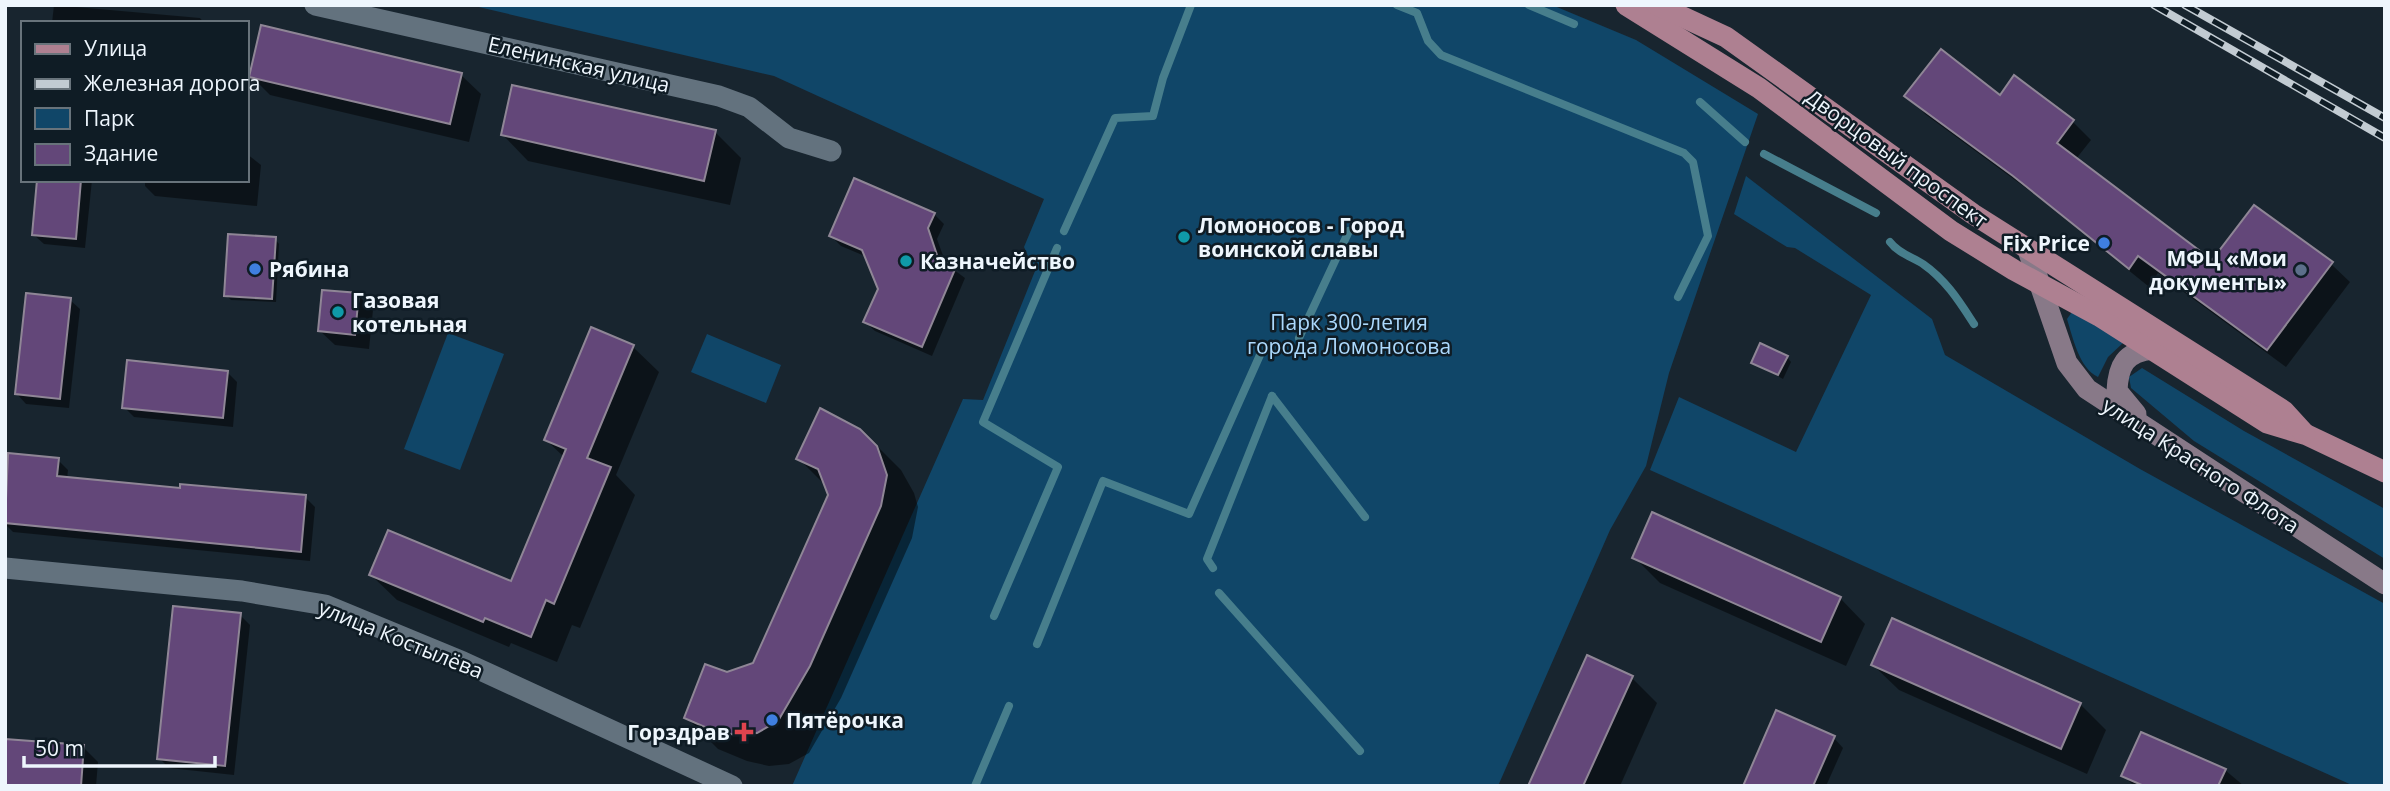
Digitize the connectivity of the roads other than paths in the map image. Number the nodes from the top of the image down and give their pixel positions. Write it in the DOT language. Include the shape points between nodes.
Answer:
graph roads {
  1 [pos="315,5"];
  2 [pos="1626,5"];
  3 [pos="1657,5"];
  4 [pos="831,150"];
  5 [pos="2028,250"];
  6 [pos="2014,270"];
  7 [pos="2048,290"];
  8 [pos="2090,291"];
  9 [pos="2049,318"];
  10 [pos="2152,349"];
  11 [pos="2307,435"];
  12 [pos="2164,443"];
  13 [pos="2385,472"];
  14 [pos="5,568"];
  15 [pos="2385,584"];
  16 [pos="732,786"];
  1 -- 4 [label="street, Еленинская улица" via="719,96 749,107 789,138"];
  2 -- 6 [label="main road, Дворцовый проспект" via="1759,88 1951,230"];
  3 -- 5 [label="main road, Дворцовый проспект" via="1726,37"];
  5 -- 7 [label="main road"];
  5 -- 8 [label="main road, Дворцовый проспект"];
  6 -- 7 [label="main road, Дворцовый проспект"];
  6 -- 9 [label="main road, улица Красного Флота"];
  7 -- 8 [label="main road" via="2070,287"];
  7 -- 9 [label="main road"];
  7 -- 10 [label="main road, Дворцовый проспект"];
  8 -- 11 [label="main road, Дворцовый проспект" via="2284,411"];
  9 -- 12 [label="main road, улица Красного Флота" via="2075,377"];
  10 -- 11 [label="main road, Дворцовый проспект" via="2267,423"];
  10 -- 12 [label="main road" via="2139,351 2122,363 2116,391"];
  11 -- 13 [label="main road, Дворцовый проспект"];
  12 -- 15 [label="main road, улица Красного Флота"];
  14 -- 16 [label="street, улица Костылёва" via="242,591 325,605 463,662"];
}
